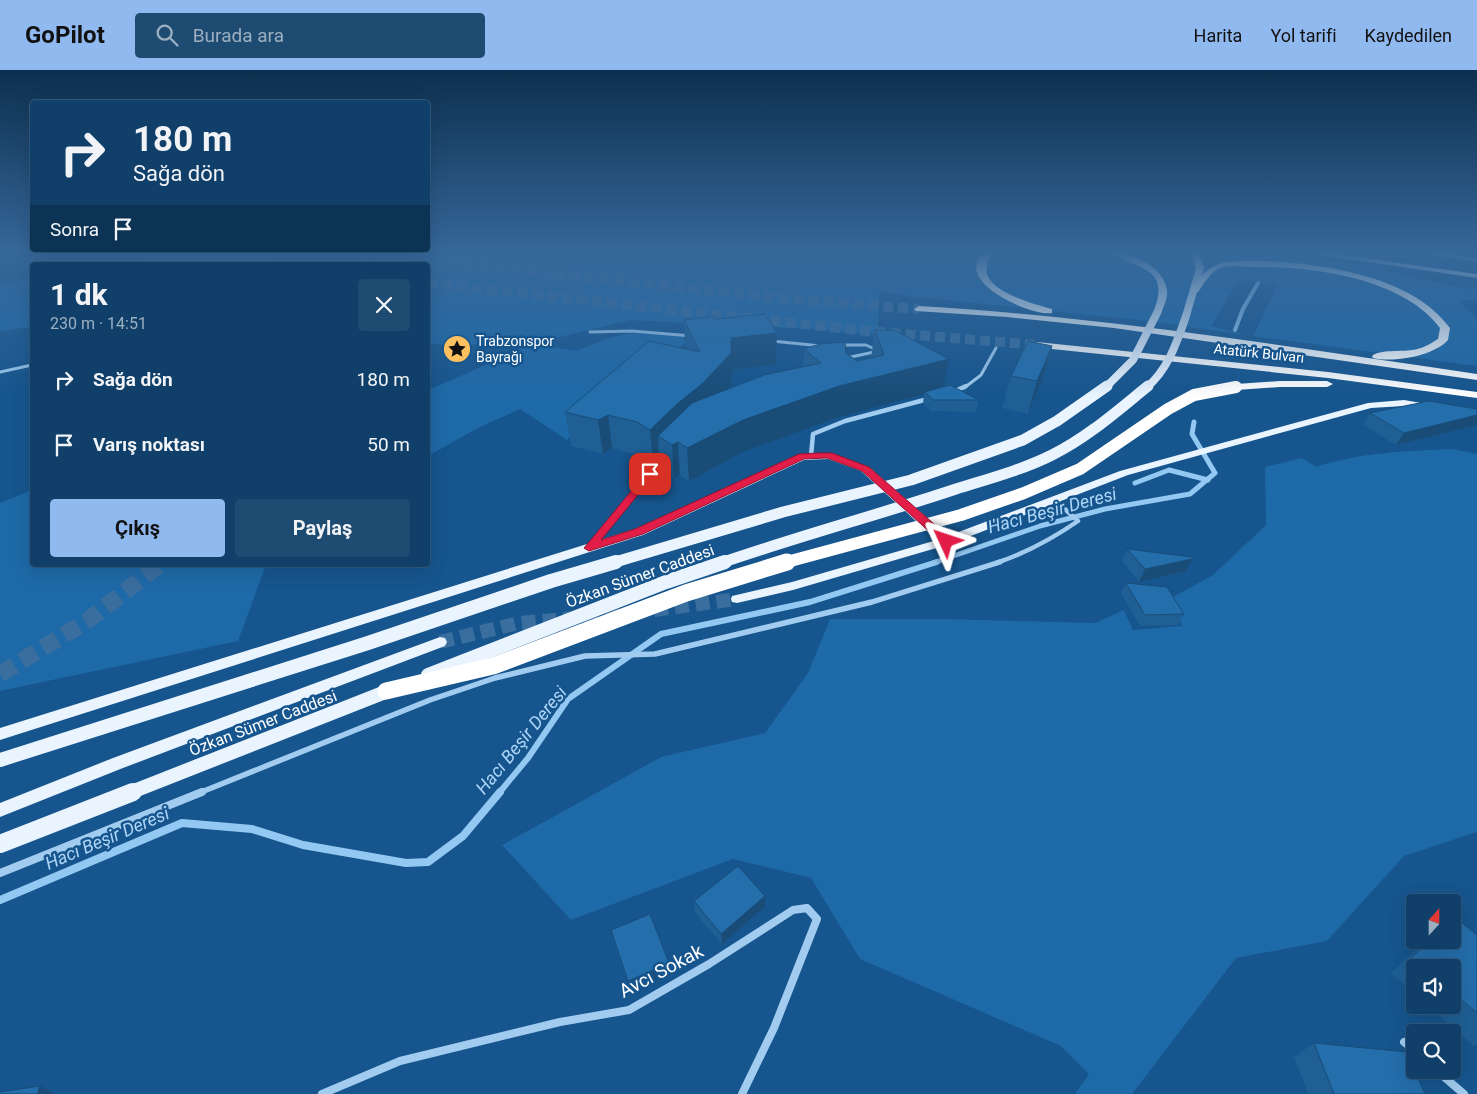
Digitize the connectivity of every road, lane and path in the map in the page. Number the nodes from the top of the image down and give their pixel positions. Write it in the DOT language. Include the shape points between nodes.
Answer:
graph roads {
  1 [pos="1017,301"];
  2 [pos="1162,301"];
  3 [pos="1191,301"];
  4 [pos="1412,301"];
  5 [pos="919,309"];
  6 [pos="1114,325"];
  7 [pos="590,332"];
  8 [pos="694,336"];
  9 [pos="768,341"];
  10 [pos="838,345"];
  11 [pos="1038,345"];
  12 [pos="828,346"];
  13 [pos="996,348"];
  14 [pos="1333,357"];
  15 [pos="840,359"];
  16 [pos="30,365"];
  17 [pos="0,372"];
  18 [pos="1477,375"];
  19 [pos="1447,391"];
  20 [pos="948,393"];
  21 [pos="1477,395"];
  22 [pos="930,399"];
  23 [pos="1441,409"];
  24 [pos="668,455"];
  25 [pos="811,456"];
  26 [pos="1055,500"];
  27 [pos="946,541"];
  28 [pos="589,548"];
  29 [pos="737,599"];
  30 [pos="440,642"];
  31 [pos="386,692"];
  32 [pos="0,734"];
  33 [pos="0,760"];
  34 [pos="0,810"];
  35 [pos="0,844"];
  36 [pos="0,873"];
  37 [pos="1446,1079"];
  38 [pos="322,1094"];
  39 [pos="742,1094"];
  40 [pos="1464,1094"];
  1 -- 6 [label="highway"];
  2 -- 33 [label="main road, Özkan Sümer Caddesi, bridge" via="1133,360 1104,389 1023,440 910,480 782,512 551,582"];
  3 -- 31 [label="main road, Özkan Sümer Caddesi, bridge" via="1176,345 1158,378 1093,431 1052,455 891,511 770,546 666,582"];
  4 -- 14 [label="highway" via="1434,314 1445,328 1444,340 1433,348 1410,355"];
  5 -- 6 [label="highway"];
  6 -- 14 [label="highway, Atatürk Bulvarı"];
  7 -- 8 [label="street" via="632,331"];
  9 -- 12 [label="street"];
  10 -- 15 [label="street" via="865,344 875,346 879,351"];
  11 -- 19 [label="highway, Atatürk Bulvarı"];
  13 -- 20 [label="street" via="980,379 969,387"];
  14 -- 18 [label="highway, Atatürk Bulvarı"];
  16 -- 17 [label="street"];
  19 -- 21 [label="highway, Atatürk Bulvarı"];
  19 -- 31 [label="highway, bridge" via="1280,384 1236,387 1194,395 1080,468 1015,496 961,515 802,557 686,593 493,666"];
  22 -- 25 [label="street" via="845,421 813,434"];
  23 -- 26 [label="main road" via="1404,403 1371,405 1124,473"];
  24 -- 28 [label="street"];
  25 -- 27 [label="main road" via="828,456 865,469"];
  25 -- 28 [label="main road" via="802,456 763,473 639,532"];
  26 -- 27 [label="main road"];
  26 -- 36 [label="street" via="1078,521 1018,556 872,602 655,654 585,656 495,678 430,700"];
  27 -- 29 [label="main road"];
  28 -- 32 [label="main road"];
  30 -- 34 [label="main road"];
  31 -- 35 [label="main road, Özkan Sümer Caddesi, bridge"];
  37 -- 40 [label="street"];
  38 -- 39 [label="street, Avcı Sokak" via="400,1061 560,1022 629,1010 793,910 807,908 817,919 774,1028"];
}
